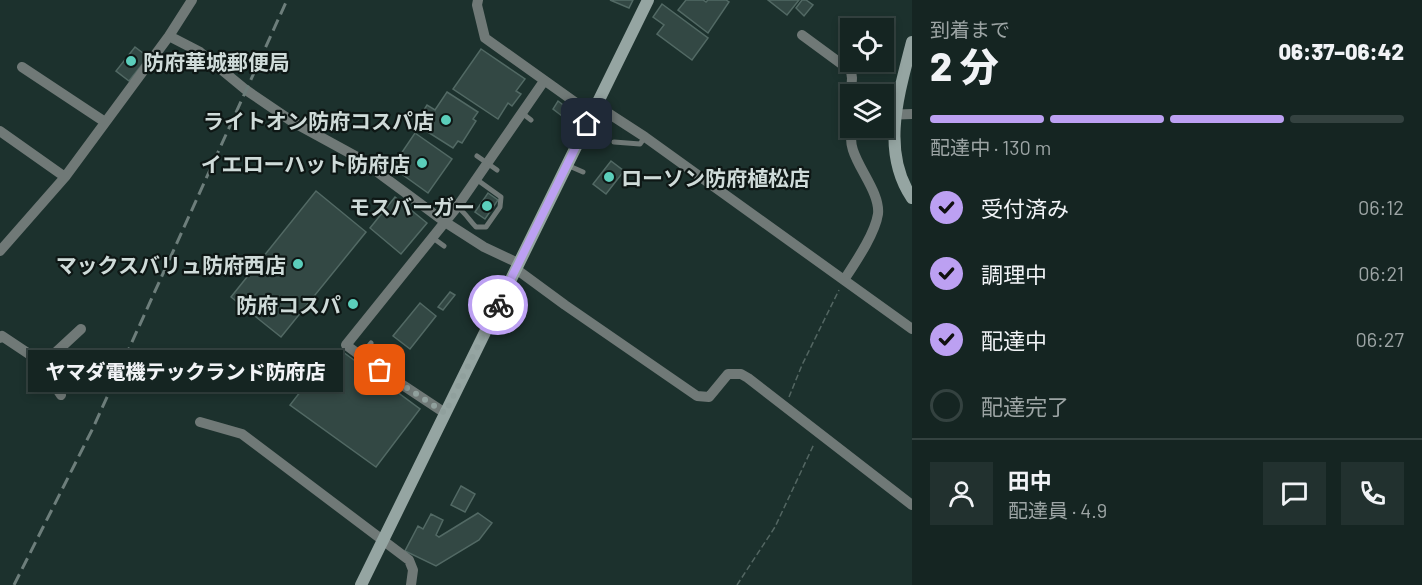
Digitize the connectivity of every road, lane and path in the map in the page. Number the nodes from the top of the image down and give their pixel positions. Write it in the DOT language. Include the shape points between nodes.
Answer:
graph roads {
  1 [pos="192,0"];
  2 [pos="478,0"];
  3 [pos="648,0"];
  4 [pos="802,35"];
  5 [pos="169,36"];
  6 [pos="912,42"];
  7 [pos="22,67"];
  8 [pos="544,81"];
  9 [pos="852,84"];
  10 [pos="894,101"];
  11 [pos="594,109"];
  12 [pos="522,113"];
  13 [pos="894,114"];
  14 [pos="912,114"];
  15 [pos="531,120"];
  16 [pos="105,123"];
  17 [pos="0,131"];
  18 [pos="894,132"];
  19 [pos="645,136"];
  20 [pos="851,138"];
  21 [pos="580,139"];
  22 [pos="614,142"];
  23 [pos="596,146"];
  24 [pos="477,156"];
  25 [pos="487,163"];
  26 [pos="567,165"];
  27 [pos="497,170"];
  28 [pos="583,171"];
  29 [pos="65,177"];
  30 [pos="476,179"];
  31 [pos="912,198"];
  32 [pos="456,207"];
  33 [pos="445,222"];
  34 [pos="434,237"];
  35 [pos="444,246"];
  36 [pos="0,251"];
  37 [pos="517,266"];
  38 [pos="844,280"];
  39 [pos="81,329"];
  40 [pos="912,329"];
  41 [pos="0,338"];
  42 [pos="371,343"];
  43 [pos="360,356"];
  44 [pos="390,358"];
  45 [pos="41,366"];
  46 [pos="380,370"];
  47 [pos="61,395"];
  48 [pos="785,406"];
  49 [pos="445,413"];
  50 [pos="200,422"];
  51 [pos="820,432"];
  52 [pos="912,505"];
  53 [pos="382,541"];
  54 [pos="361,585"];
  55 [pos="411,585"];
  56 [pos="737,585"];
  1 -- 5 [label="street"];
  2 -- 8 [label="street" via="485,38"];
  3 -- 11 [label="main road"];
  4 -- 9 [label="street" via="850,71"];
  5 -- 16 [label="street"];
  5 -- 33 [label="street" via="200,52 293,122 357,157"];
  6 -- 10 [label="main road"];
  7 -- 16 [label="street"];
  8 -- 11 [label="street" via="579,105"];
  8 -- 12 [label="street"];
  11 -- 19 [label="street" via="608,113"];
  11 -- 21 [label="main road"];
  12 -- 15 [label="lane"];
  12 -- 25 [label="street"];
  13 -- 14 [label="street"];
  16 -- 29 [label="street"];
  17 -- 29 [label="street"];
  18 -- 31 [label="main road" via="895,151"];
  19 -- 22 [label="lane" via="640,144"];
  19 -- 38 [label="street"];
  20 -- 38 [label="street" via="878,213"];
  21 -- 23 [label="lane"];
  21 -- 26 [label="main road"];
  24 -- 25 [label="lane"];
  25 -- 27 [label="lane"];
  25 -- 30 [label="street"];
  26 -- 28 [label="lane"];
  26 -- 37 [label="main road"];
  29 -- 36 [label="street"];
  30 -- 32 [label="street"];
  30 -- 32 [label="lane" via="501,197 500,207 486,227 476,227"];
  32 -- 33 [label="street"];
  33 -- 34 [label="street"];
  33 -- 37 [label="street"];
  34 -- 35 [label="lane"];
  34 -- 43 [label="street" via="346,345"];
  37 -- 48 [label="street" via="565,305 697,396 709,397 728,374 741,374"];
  37 -- 49 [label="main road"];
  38 -- 40 [label="street"];
  38 -- 48 [label="path"];
  39 -- 45 [label="street"];
  41 -- 45 [label="street"];
  42 -- 43 [label="lane"];
  43 -- 46 [label="street"];
  44 -- 46 [label="lane"];
  45 -- 47 [label="street"];
  46 -- 49 [label="street"];
  48 -- 51 [label="street"];
  49 -- 53 [label="main road"];
  50 -- 53 [label="street" via="242,434"];
  51 -- 52 [label="street"];
  51 -- 56 [label="path" via="775,527"];
  53 -- 54 [label="main road"];
  53 -- 55 [label="street" via="409,560 413,570"];
}
